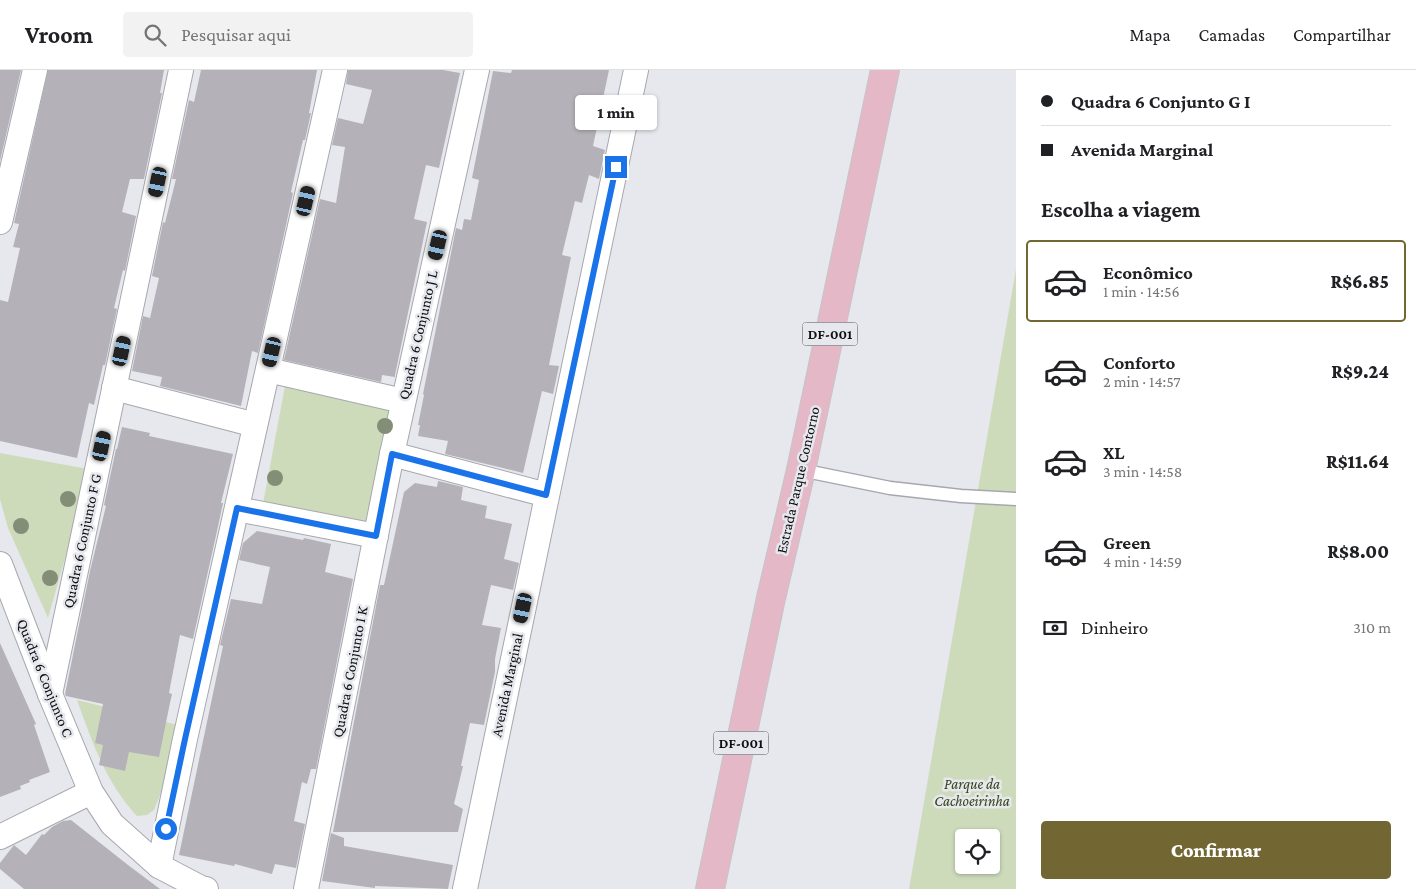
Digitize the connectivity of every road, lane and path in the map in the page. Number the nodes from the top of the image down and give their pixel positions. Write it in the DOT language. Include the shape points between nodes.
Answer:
graph roads {
  1 [pos="35,70"];
  2 [pos="181,70"];
  3 [pos="335,70"];
  4 [pos="478,70"];
  5 [pos="636,70"];
  6 [pos="886,70"];
  7 [pos="0,222"];
  8 [pos="268,370"];
  9 [pos="114,388"];
  10 [pos="403,401"];
  11 [pos="256,425"];
  12 [pos="392,454"];
  13 [pos="801,470"];
  14 [pos="546,495"];
  15 [pos="1016,499"];
  16 [pos="237,508"];
  17 [pos="376,536"];
  18 [pos="0,564"];
  19 [pos="50,694"];
  20 [pos="91,792"];
  21 [pos="0,837"];
  22 [pos="159,866"];
  23 [pos="204,889"];
  24 [pos="306,889"];
  25 [pos="465,889"];
  26 [pos="710,889"];
  1 -- 7 [label="street"];
  2 -- 9 [label="street, Quadra 6 Conjunto F G"];
  3 -- 8 [label="street"];
  4 -- 10 [label="street, Quadra 6 Conjunto J L"];
  5 -- 14 [label="street, Avenida Marginal"];
  6 -- 13 [label="main road, Estrada Parque Contorno / DF-001"];
  8 -- 10 [label="street"];
  8 -- 11 [label="street"];
  9 -- 11 [label="street"];
  9 -- 19 [label="street, Quadra 6 Conjunto F G"];
  10 -- 12 [label="street, Quadra 6 Conjunto J L"];
  11 -- 16 [label="street"];
  12 -- 14 [label="street"];
  12 -- 17 [label="street, Quadra 6 Conjunto I K"];
  13 -- 15 [label="lane" via="890,488"];
  13 -- 26 [label="main road, Estrada Parque Contorno / DF-001"];
  14 -- 25 [label="street, Avenida Marginal"];
  16 -- 17 [label="street"];
  16 -- 22 [label="street"];
  17 -- 24 [label="street, Quadra 6 Conjunto I K"];
  18 -- 19 [label="street, Quadra 6 Conjunto C"];
  19 -- 20 [label="street, Quadra 6 Conjunto C"];
  20 -- 21 [label="street"];
  20 -- 22 [label="street, Quadra 6 Conjunto C" via="112,824"];
  22 -- 23 [label="street, Quadra 6 Conjunto C"];
}
